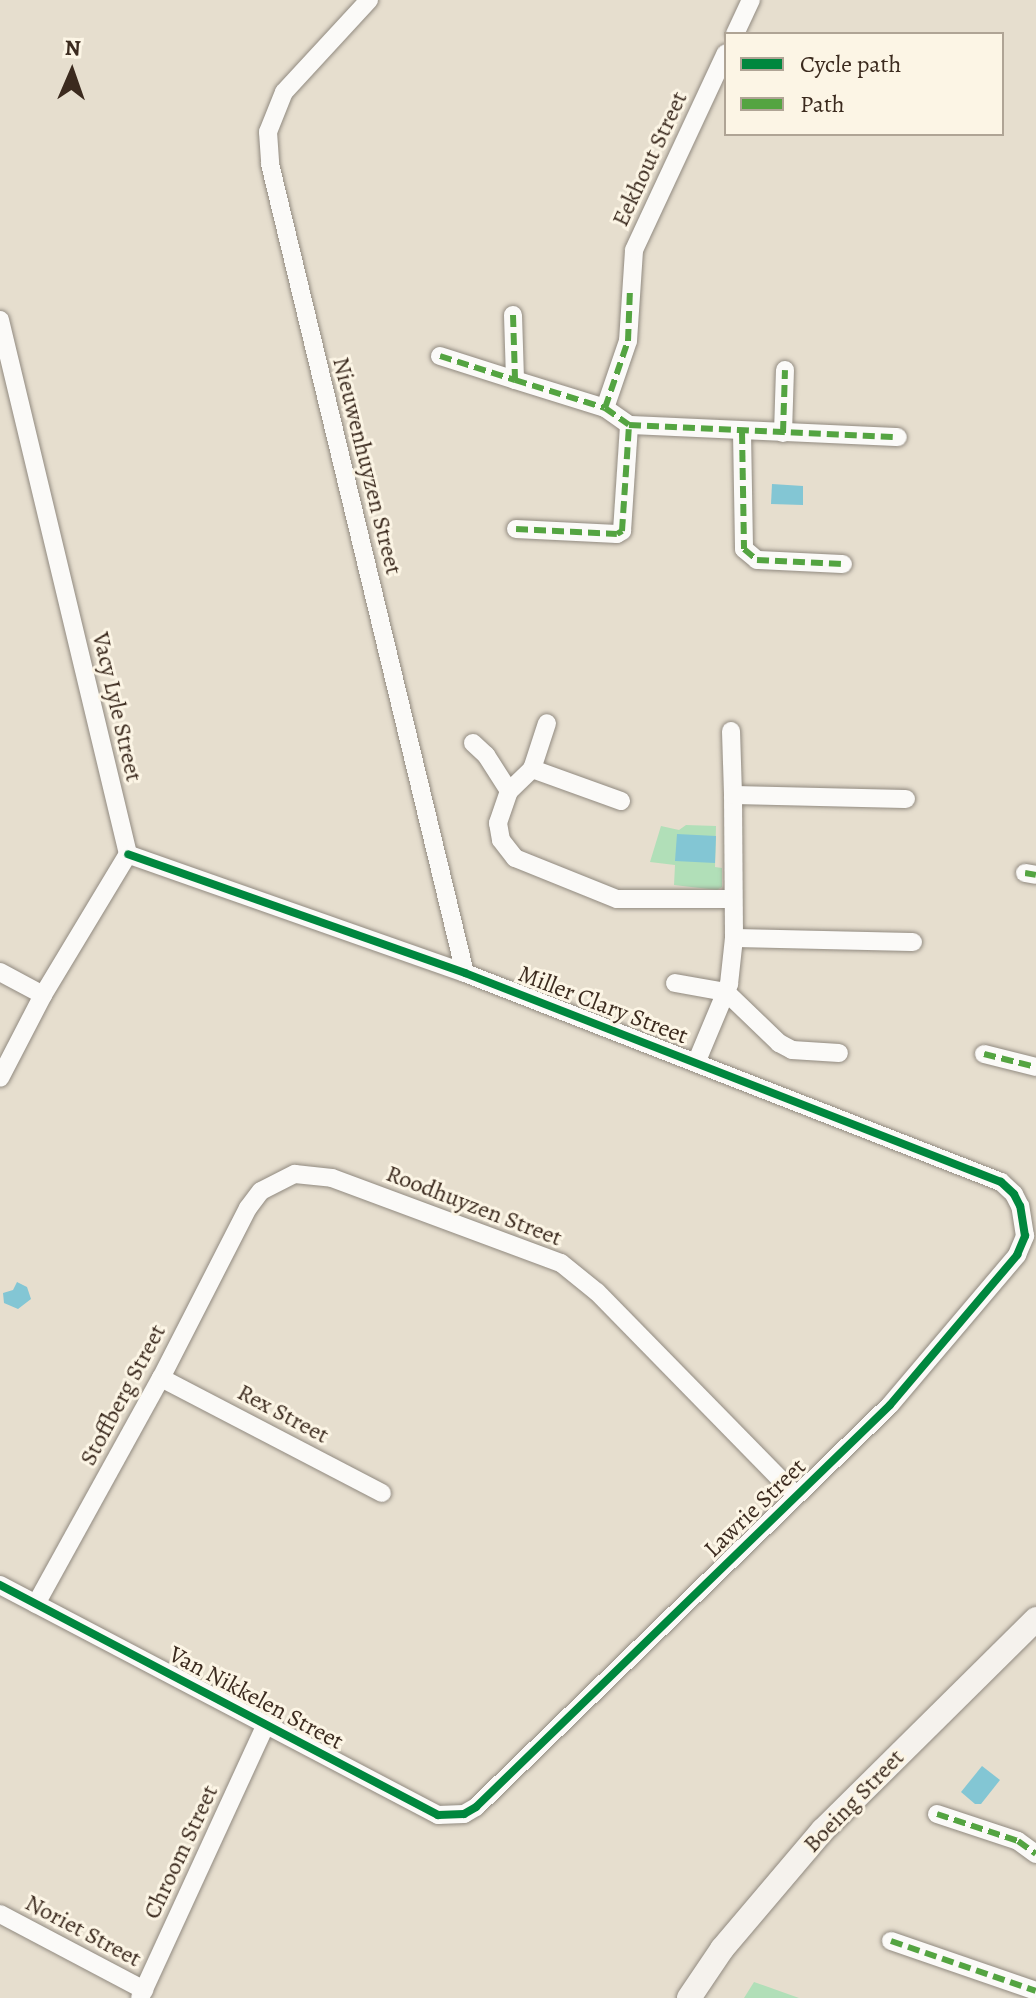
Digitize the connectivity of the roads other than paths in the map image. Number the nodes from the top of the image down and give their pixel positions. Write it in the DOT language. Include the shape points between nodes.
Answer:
graph roads {
  1 [pos="369,0"];
  2 [pos="751,0"];
  3 [pos="736,32"];
  4 [pos="724,57"];
  5 [pos="513,315"];
  6 [pos="0,320"];
  7 [pos="440,356"];
  8 [pos="785,370"];
  9 [pos="515,380"];
  10 [pos="605,408"];
  11 [pos="629,425"];
  12 [pos="742,432"];
  13 [pos="783,433"];
  14 [pos="898,437"];
  15 [pos="516,529"];
  16 [pos="843,564"];
  17 [pos="547,723"];
  18 [pos="731,731"];
  19 [pos="473,743"];
  20 [pos="532,769"];
  21 [pos="509,791"];
  22 [pos="733,795"];
  23 [pos="906,799"];
  24 [pos="621,801"];
  25 [pos="128,854"];
  26 [pos="733,899"];
  27 [pos="734,938"];
  28 [pos="913,942"];
  29 [pos="0,972"];
  30 [pos="465,973"];
  31 [pos="675,983"];
  32 [pos="726,992"];
  33 [pos="43,995"];
  34 [pos="839,1053"];
  35 [pos="984,1054"];
  36 [pos="696,1063"];
  37 [pos="1036,1067"];
  38 [pos="0,1078"];
  39 [pos="248,1208"];
  40 [pos="1025,1236"];
  41 [pos="161,1378"];
  42 [pos="382,1493"];
  43 [pos="796,1495"];
  44 [pos="0,1585"];
  45 [pos="36,1604"];
  46 [pos="1036,1619"];
  47 [pos="1036,1634"];
  48 [pos="265,1726"];
  49 [pos="493,1791"];
  50 [pos="937,1814"];
  51 [pos="1036,1854"];
  52 [pos="0,1914"];
  53 [pos="891,1941"];
  54 [pos="1036,1991"];
  55 [pos="142,1994"];
  56 [pos="689,1998"];
  57 [pos="703,1998"];
  1 -- 30 [label="street, Nieuwenhuyzen Street" via="284,92 268,132 270,164"];
  2 -- 3 [label="street"];
  4 -- 10 [label="street, Eekhout Street" via="634,250 628,341"];
  5 -- 9 [label="street"];
  6 -- 25 [label="street, Vacy Lyle Street"];
  7 -- 9 [label="street"];
  8 -- 13 [label="street"];
  9 -- 10 [label="street"];
  10 -- 11 [label="street"];
  11 -- 12 [label="street"];
  11 -- 15 [label="street" via="622,531"];
  12 -- 13 [label="street"];
  12 -- 16 [label="street" via="744,549 757,560"];
  13 -- 14 [label="street"];
  17 -- 20 [label="street"];
  18 -- 22 [label="street"];
  19 -- 21 [label="street"];
  20 -- 21 [label="street"];
  20 -- 24 [label="street"];
  21 -- 26 [label="street" via="498,823 501,840 515,858 617,899"];
  22 -- 23 [label="street"];
  22 -- 26 [label="street"];
  25 -- 30 [label="street, Miller Clary Street"];
  25 -- 33 [label="street"];
  26 -- 27 [label="street"];
  27 -- 28 [label="street"];
  27 -- 32 [label="street"];
  29 -- 33 [label="street"];
  30 -- 36 [label="street, Miller Clary Street"];
  31 -- 32 [label="street"];
  32 -- 34 [label="street" via="792,1050"];
  32 -- 36 [label="street"];
  33 -- 38 [label="street"];
  35 -- 37 [label="street"];
  36 -- 40 [label="street, Miller Clary Street" via="1001,1182 1020,1206"];
  39 -- 41 [label="street, Stoffberg Street"];
  39 -- 43 [label="street, Roodhuyzen Street" via="278,1180 310,1174 561,1263 597,1292"];
  40 -- 43 [label="street, Lawrie Street" via="1017,1255 890,1405"];
  41 -- 42 [label="street, Rex Street"];
  41 -- 45 [label="street, Stoffberg Street"];
  43 -- 49 [label="street, Lawrie Street"];
  44 -- 45 [label="street, Van Nikkelen Street"];
  45 -- 48 [label="street, Van Nikkelen Street"];
  46 -- 56 [label="main road, Boeing Street" via="823,1830 722,1949"];
  47 -- 57 [label="main road, Boeing Street" via="831,1833 731,1954"];
  48 -- 49 [label="street, Van Nikkelen Street" via="438,1815 464,1814"];
  48 -- 55 [label="street, Chroom Street"];
  50 -- 51 [label="street" via="1018,1841"];
  52 -- 55 [label="street, Noriet Street"];
  53 -- 54 [label="street"];
}
